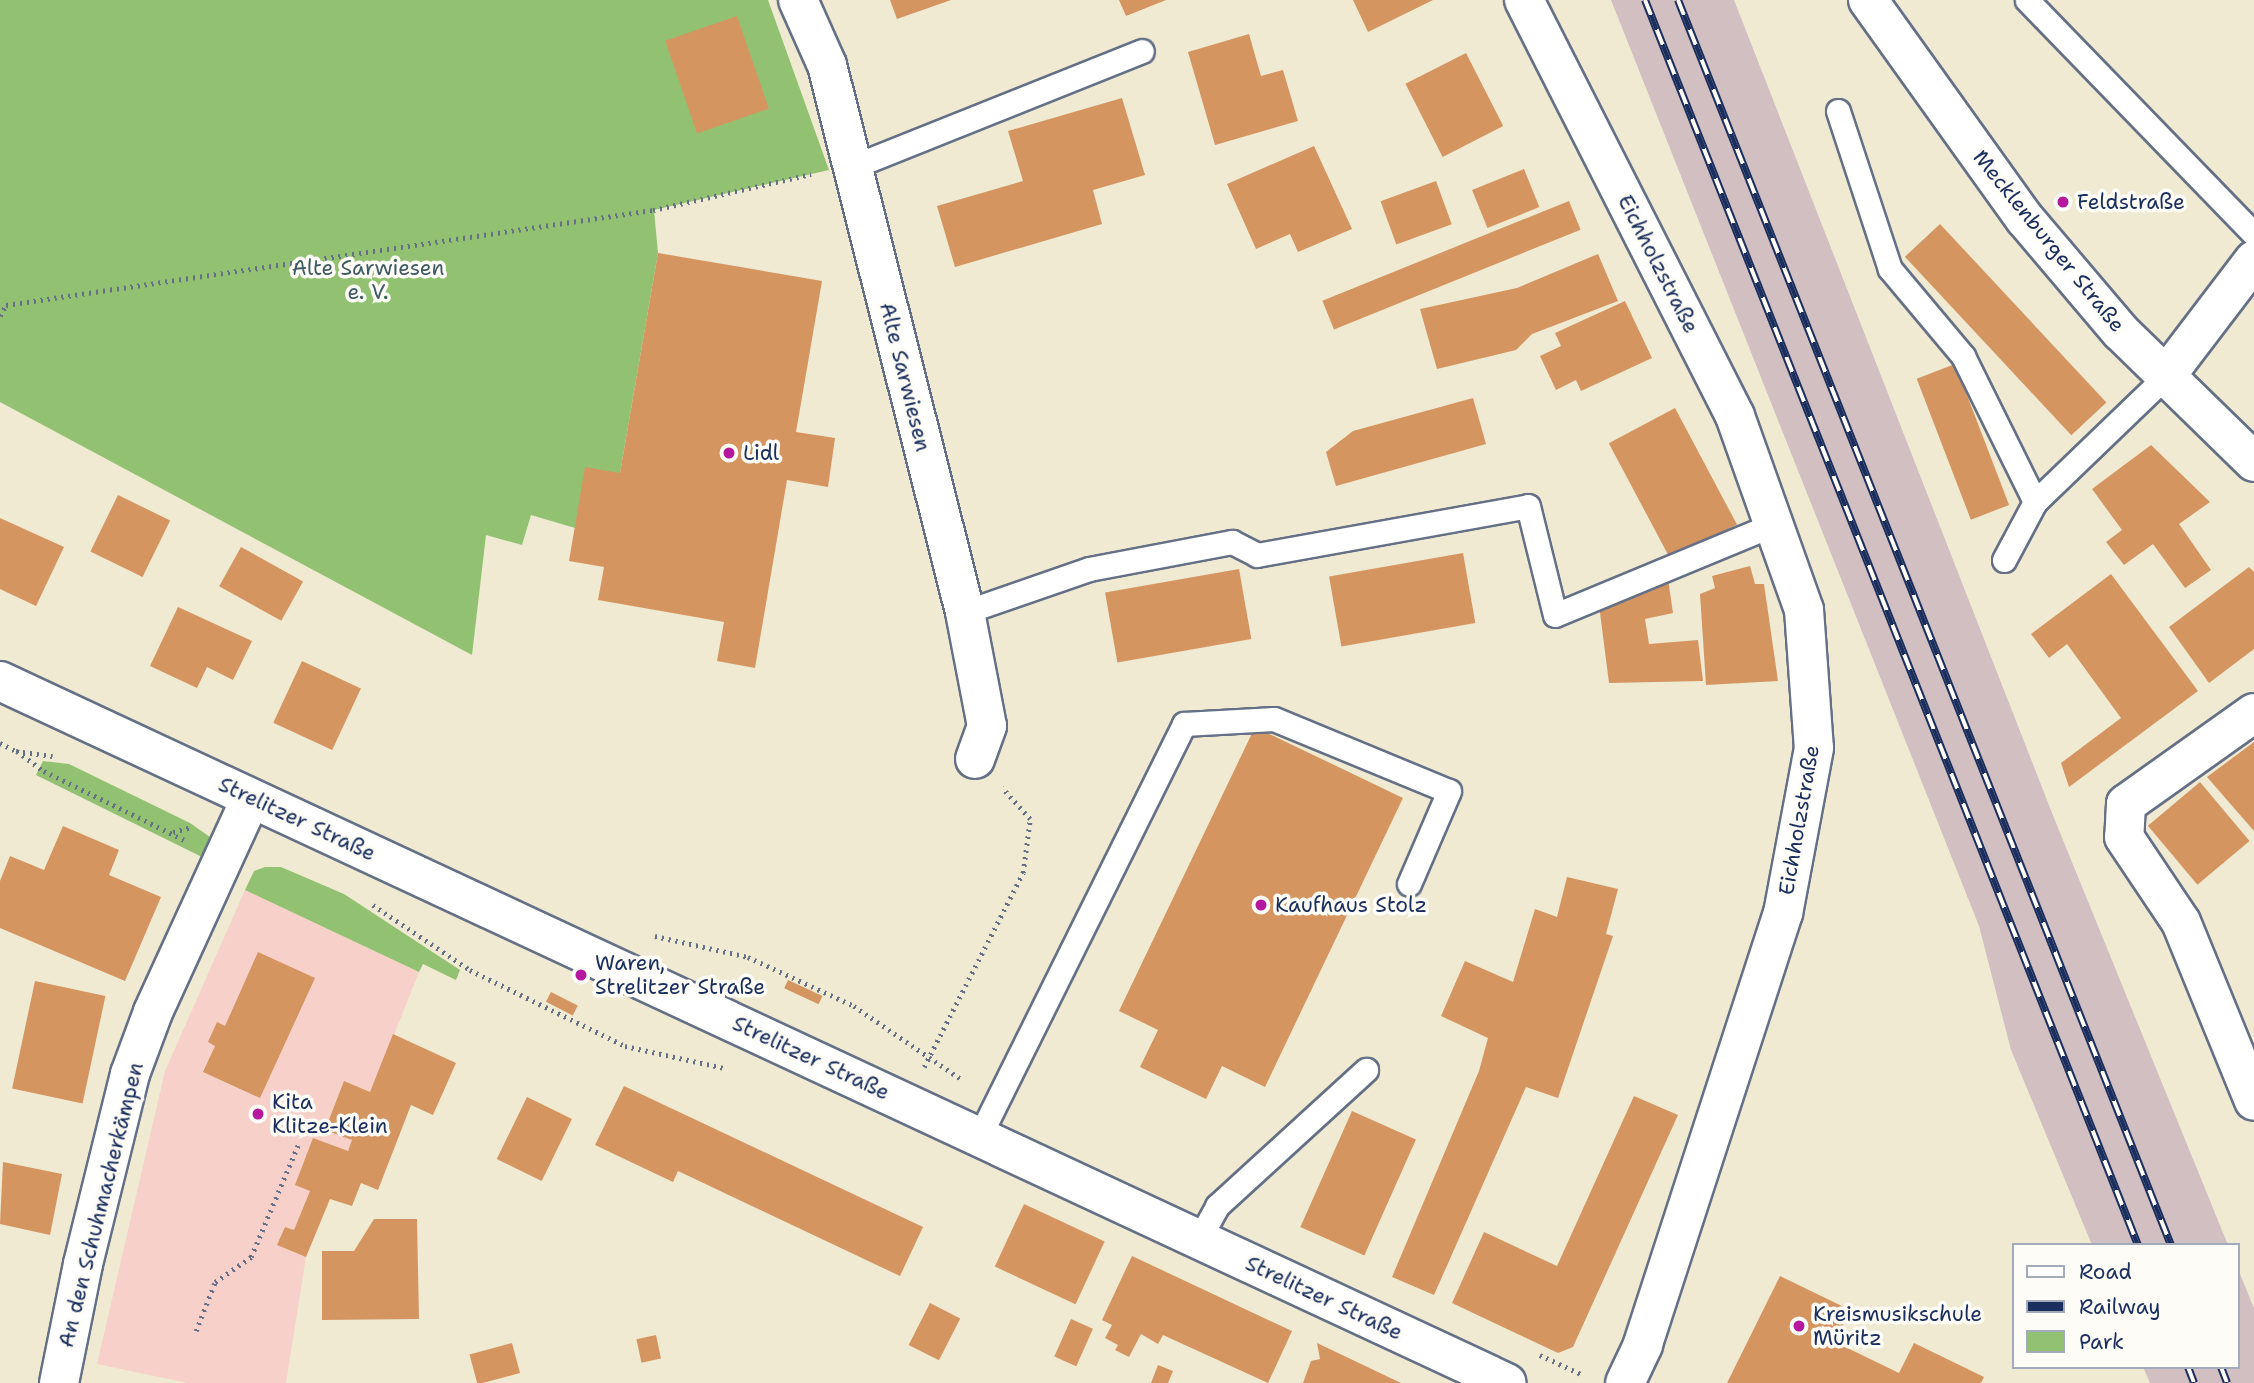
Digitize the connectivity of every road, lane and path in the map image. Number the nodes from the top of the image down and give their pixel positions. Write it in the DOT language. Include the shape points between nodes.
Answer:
graph roads {
  1 [pos="798,0"];
  2 [pos="1524,0"];
  3 [pos="1868,0"];
  4 [pos="2027,0"];
  5 [pos="1142,51"];
  6 [pos="1838,111"];
  7 [pos="852,167"];
  8 [pos="2254,234"];
  9 [pos="2251,271"];
  10 [pos="0,316"];
  11 [pos="2165,377"];
  12 [pos="2254,462"];
  13 [pos="2035,502"];
  14 [pos="1775,524"];
  15 [pos="2004,560"];
  16 [pos="965,611"];
  17 [pos="0,681"];
  18 [pos="2254,713"];
  19 [pos="16,751"];
  20 [pos="975,759"];
  21 [pos="251,799"];
  22 [pos="219,866"];
  23 [pos="1409,884"];
  24 [pos="1366,1070"];
  25 [pos="2254,1101"];
  26 [pos="905,1102"];
  27 [pos="979,1137"];
  28 [pos="298,1145"];
  29 [pos="1199,1239"];
  30 [pos="196,1331"];
  31 [pos="59,1383"];
  32 [pos="1507,1383"];
  33 [pos="1625,1383"];
  1 -- 7 [label="street, Alte Sarwiesen" via="827,65"];
  2 -- 14 [label="street, Eichholzstraße" via="1735,416"];
  3 -- 11 [label="street, Mecklenburger Straße" via="2025,219"];
  4 -- 8 [label="lane"];
  5 -- 7 [label="lane"];
  6 -- 13 [label="lane" via="1890,269 1963,356"];
  7 -- 10 [label="path" via="653,210 6,305"];
  7 -- 16 [label="street, Alte Sarwiesen"];
  9 -- 11 [label="street"];
  11 -- 12 [label="street, Mecklenburger Straße"];
  11 -- 13 [label="lane"];
  13 -- 15 [label="lane"];
  14 -- 16 [label="lane" via="1555,615 1528,506 1257,555 1232,542 1219,544 1089,569"];
  14 -- 33 [label="street, Eichholzstraße" via="1804,610 1814,748 1783,913 1643,1345"];
  16 -- 20 [label="street, Alte Sarwiesen" via="987,726"];
  17 -- 21 [label="street, Strelitzer Straße"];
  18 -- 25 [label="street" via="2126,804 2124,837 2181,922"];
  19 -- 22 [label="path" via="55,777 173,832"];
  20 -- 26 [label="path" via="1030,819 1023,873"];
  21 -- 22 [label="street, An den Schuhmacherkämpen"];
  21 -- 26 [label="street, Strelitzer Straße"];
  22 -- 31 [label="street, An den Schuhmacherkämpen" via="130,1074"];
  23 -- 27 [label="lane" via="1449,791 1274,719 1184,724"];
  24 -- 29 [label="lane" via="1217,1206"];
  26 -- 27 [label="street, Strelitzer Straße"];
  27 -- 29 [label="street, Strelitzer Straße"];
  28 -- 30 [label="path" via="256,1248 215,1282"];
  29 -- 32 [label="street, Strelitzer Straße"];
}
